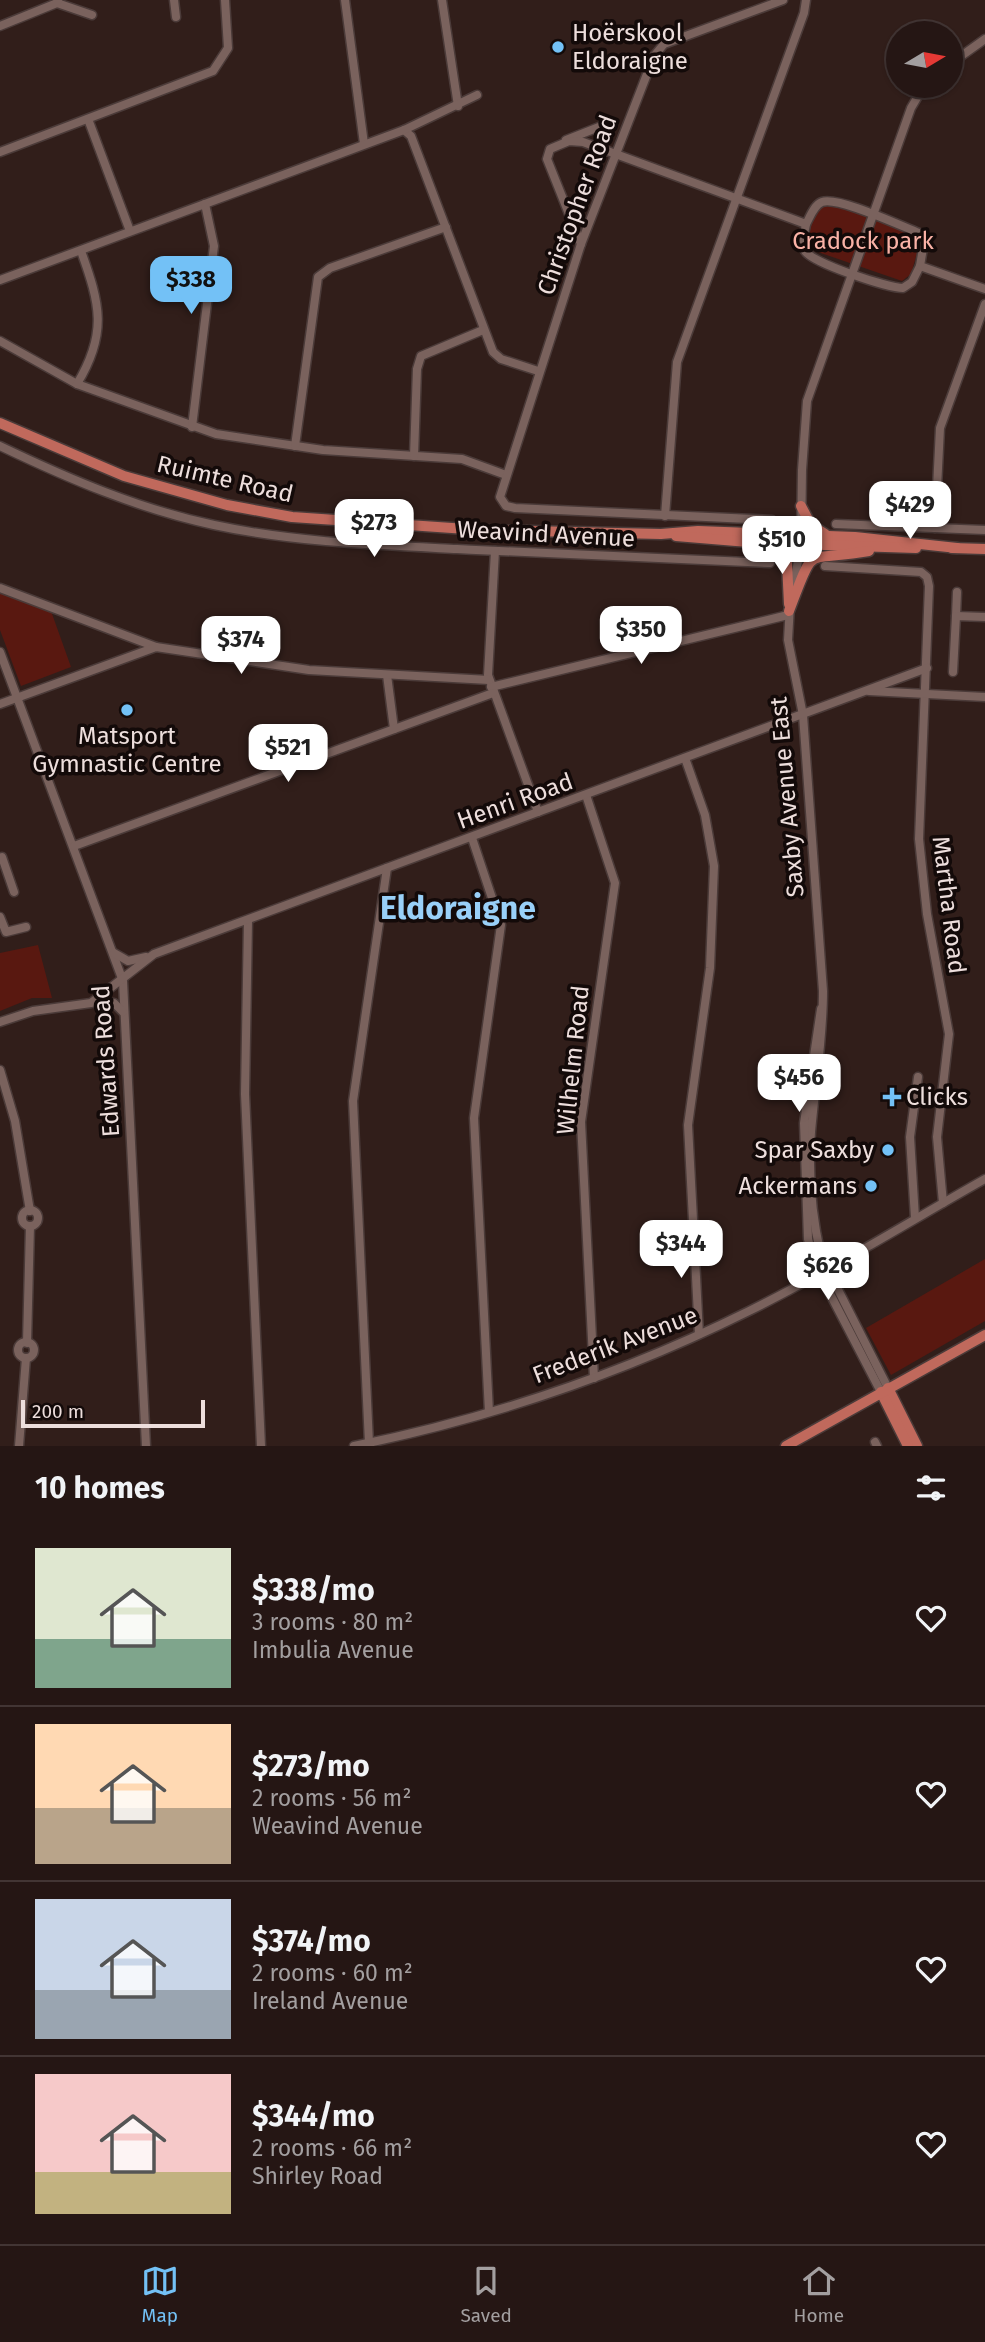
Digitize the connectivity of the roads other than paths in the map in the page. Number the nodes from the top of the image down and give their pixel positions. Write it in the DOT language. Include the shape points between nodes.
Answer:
graph roads {
  1 [pos="174,0"];
  2 [pos="225,0"];
  3 [pos="345,0"];
  4 [pos="442,0"];
  5 [pos="783,0"];
  6 [pos="806,0"];
  7 [pos="58,2"];
  8 [pos="92,15"];
  9 [pos="176,17"];
  10 [pos="0,26"];
  11 [pos="985,39"];
  12 [pos="963,55"];
  13 [pos="477,95"];
  14 [pos="916,98"];
  15 [pos="458,106"];
  16 [pos="88,119"];
  17 [pos="604,125"];
  18 [pos="404,130"];
  19 [pos="364,144"];
  20 [pos="557,145"];
  21 [pos="0,152"];
  22 [pos="615,154"];
  23 [pos="738,197"];
  24 [pos="205,204"];
  25 [pos="874,215"];
  26 [pos="806,224"];
  27 [pos="446,227"];
  28 [pos="130,231"];
  29 [pos="581,244"];
  30 [pos="81,251"];
  31 [pos="920,266"];
  32 [pos="853,273"];
  33 [pos="0,280"];
  34 [pos="985,289"];
  35 [pos="985,304"];
  36 [pos="484,330"];
  37 [pos="0,341"];
  38 [pos="538,371"];
  39 [pos="77,384"];
  40 [pos="0,423"];
  41 [pos="192,427"];
  42 [pos="0,446"];
  43 [pos="295,446"];
  44 [pos="414,456"];
  45 [pos="506,475"];
  46 [pos="801,506"];
  47 [pos="664,516"];
  48 [pos="772,520"];
  49 [pos="836,524"];
  50 [pos="935,528"];
  51 [pos="985,530"];
  52 [pos="661,534"];
  53 [pos="837,537"];
  54 [pos="801,539"];
  55 [pos="760,543"];
  56 [pos="880,547"];
  57 [pos="957,548"];
  58 [pos="985,550"];
  59 [pos="495,551"];
  60 [pos="770,563"];
  61 [pos="825,566"];
  62 [pos="0,588"];
  63 [pos="957,592"];
  64 [pos="788,613"];
  65 [pos="956,616"];
  66 [pos="985,617"];
  67 [pos="156,647"];
  68 [pos="0,652"];
  69 [pos="927,668"];
  70 [pos="953,672"];
  71 [pos="387,675"];
  72 [pos="491,687"];
  73 [pos="866,691"];
  74 [pos="925,695"];
  75 [pos="985,697"];
  76 [pos="17,698"];
  77 [pos="0,704"];
  78 [pos="803,715"];
  79 [pos="394,729"];
  80 [pos="685,758"];
  81 [pos="586,795"];
  82 [pos="538,812"];
  83 [pos="472,838"];
  84 [pos="74,846"];
  85 [pos="2,856"];
  86 [pos="387,868"];
  87 [pos="11,882"];
  88 [pos="0,887"];
  89 [pos="14,892"];
  90 [pos="0,918"];
  91 [pos="248,921"];
  92 [pos="26,927"];
  93 [pos="114,953"];
  94 [pos="154,954"];
  95 [pos="123,981"];
  96 [pos="92,1003"];
  97 [pos="125,1018"];
  98 [pos="0,1021"];
  99 [pos="0,1070"];
  100 [pos="918,1077"];
  101 [pos="985,1179"];
  102 [pos="943,1203"];
  103 [pos="915,1218"];
  104 [pos="823,1270"];
  105 [pos="699,1334"];
  106 [pos="985,1335"];
  107 [pos="594,1378"];
  108 [pos="884,1390"];
  109 [pos="489,1412"];
  110 [pos="369,1443"];
  111 [pos="19,1446"];
  112 [pos="146,1446"];
  113 [pos="261,1446"];
  114 [pos="354,1446"];
  115 [pos="786,1446"];
  116 [pos="908,1446"];
  117 [pos="917,1446"];
  1 -- 9 [label="street"];
  2 -- 16 [label="street" via="229,43 214,71"];
  3 -- 19 [label="street"];
  4 -- 15 [label="street"];
  5 -- 22 [label="street, Christopher Road" via="664,44 654,56"];
  6 -- 23 [label="street"];
  7 -- 8 [label="street"];
  7 -- 10 [label="street"];
  11 -- 12 [label="street"];
  13 -- 15 [label="street"];
  14 -- 25 [label="street, Saxby Avenue East"];
  15 -- 18 [label="street"];
  16 -- 21 [label="street"];
  16 -- 28 [label="street"];
  17 -- 20 [label="street"];
  18 -- 19 [label="street"];
  18 -- 27 [label="street" via="411,136"];
  19 -- 24 [label="street"];
  20 -- 22 [label="street" via="583,142"];
  20 -- 29 [label="street" via="548,152 547,162"];
  22 -- 23 [label="street"];
  22 -- 29 [label="street, Christopher Road"];
  23 -- 26 [label="street"];
  23 -- 47 [label="street" via="675,371"];
  24 -- 28 [label="street"];
  24 -- 41 [label="street" via="214,246"];
  25 -- 26 [label="street" via="823,201"];
  25 -- 31 [label="street" via="919,233 924,242"];
  25 -- 32 [label="street, Saxby Avenue East"];
  26 -- 32 [label="street" via="803,246 807,254"];
  27 -- 36 [label="street"];
  27 -- 43 [label="street" via="330,268 318,277"];
  28 -- 30 [label="street"];
  29 -- 38 [label="street, Christopher Road"];
  30 -- 33 [label="street"];
  30 -- 39 [label="street" via="99,317 94,351"];
  31 -- 32 [label="street" via="903,288"];
  31 -- 34 [label="street"];
  32 -- 46 [label="street, Saxby Avenue East" via="807,401"];
  35 -- 50 [label="street" via="940,428"];
  36 -- 38 [label="street" via="496,356"];
  36 -- 44 [label="street" via="421,356"];
  37 -- 39 [label="street"];
  38 -- 45 [label="street, Christopher Road"];
  39 -- 41 [label="street"];
  40 -- 52 [label="main road, Ruimte Road" via="124,476 209,501 292,517 467,530"];
  41 -- 43 [label="street"];
  42 -- 59 [label="street, Weavind Avenue" via="107,493 214,525 324,541"];
  43 -- 44 [label="street"];
  44 -- 45 [label="street" via="462,459"];
  45 -- 47 [label="street, Christopher Road" via="500,494 503,504 515,508"];
  46 -- 53 [label="main road" via="817,529"];
  46 -- 54 [label="street, Saxby Avenue East"];
  47 -- 48 [label="street"];
  49 -- 50 [label="street"];
  50 -- 51 [label="street"];
  52 -- 54 [label="main road, Ruimte Road" via="698,531"];
  52 -- 55 [label="main road, Ruimte Road"];
  53 -- 54 [label="main road, Ruimte Road"];
  53 -- 57 [label="main road, Ruimte Road"];
  54 -- 55 [label="main road, Ruimte Road"];
  54 -- 56 [label="main road, Ruimte Road"];
  54 -- 64 [label="street, Saxby Avenue East"];
  55 -- 64 [label="main road" via="773,548 787,563"];
  56 -- 57 [label="main road, Ruimte Road"];
  56 -- 64 [label="main road" via="814,558 804,568"];
  57 -- 58 [label="main road, Ruimte Road"];
  59 -- 60 [label="street, Weavind Avenue"];
  59 -- 72 [label="street"];
  61 -- 69 [label="street, Martha Road" via="921,572 927,577"];
  62 -- 67 [label="street"];
  63 -- 65 [label="street"];
  64 -- 72 [label="street"];
  64 -- 78 [label="street, Saxby Avenue East" via="789,654"];
  65 -- 66 [label="street"];
  65 -- 70 [label="street"];
  67 -- 71 [label="street" via="309,670"];
  67 -- 76 [label="street"];
  68 -- 76 [label="street, Edwards Road"];
  69 -- 73 [label="street, Henri Road"];
  69 -- 74 [label="street, Martha Road"];
  71 -- 72 [label="street"];
  71 -- 79 [label="street"];
  72 -- 79 [label="street"];
  72 -- 82 [label="street"];
  73 -- 74 [label="street"];
  73 -- 78 [label="street, Henri Road"];
  74 -- 75 [label="street"];
  74 -- 102 [label="street, Martha Road" via="920,861 950,1040 937,1137"];
  76 -- 77 [label="street"];
  76 -- 84 [label="street, Edwards Road"];
  78 -- 80 [label="street, Henri Road"];
  78 -- 104 [label="street, Saxby Avenue East" via="823,1006 811,1149"];
  79 -- 84 [label="street"];
  80 -- 81 [label="street, Henri Road"];
  80 -- 105 [label="street" via="705,815 714,866 710,968 688,1125"];
  81 -- 82 [label="street, Henri Road"];
  81 -- 107 [label="street, Wilhelm Road" via="615,883 581,1122"];
  82 -- 83 [label="street, Henri Road"];
  83 -- 86 [label="street, Henri Road"];
  83 -- 109 [label="street" via="501,919 474,1118"];
  84 -- 93 [label="street, Edwards Road"];
  85 -- 87 [label="street"];
  86 -- 91 [label="street, Henri Road"];
  86 -- 110 [label="street" via="353,1101"];
  87 -- 88 [label="street"];
  87 -- 89 [label="street"];
  90 -- 92 [label="street" via="6,932"];
  91 -- 94 [label="street, Henri Road"];
  91 -- 113 [label="street" via="245,1094"];
  93 -- 94 [label="street" via="128,961"];
  93 -- 95 [label="street, Edwards Road"];
  94 -- 95 [label="street, Henri Road"];
  95 -- 96 [label="street, Henri Road"];
  95 -- 97 [label="street, Edwards Road"];
  96 -- 97 [label="street" via="118,1004"];
  96 -- 98 [label="street"];
  97 -- 112 [label="street, Edwards Road"];
  99 -- 111 [label="street" via="15,1121 30,1210 22,1218 30,1226 27,1343 19,1348 26,1358"];
  100 -- 103 [label="street" via="909,1137"];
  101 -- 102 [label="street, Frederik Avenue"];
  102 -- 103 [label="street, Frederik Avenue"];
  103 -- 104 [label="street, Frederik Avenue"];
  104 -- 105 [label="street, Frederik Avenue"];
  104 -- 108 [label="street, Saxby Avenue East"];
  105 -- 107 [label="street, Frederik Avenue"];
  106 -- 108 [label="main road"];
  107 -- 109 [label="street, Frederik Avenue"];
  108 -- 115 [label="main road"];
  108 -- 116 [label="main road"];
  108 -- 117 [label="main road"];
  109 -- 110 [label="street, Frederik Avenue" via="444,1428"];
  110 -- 114 [label="street, Frederik Avenue"];
}
